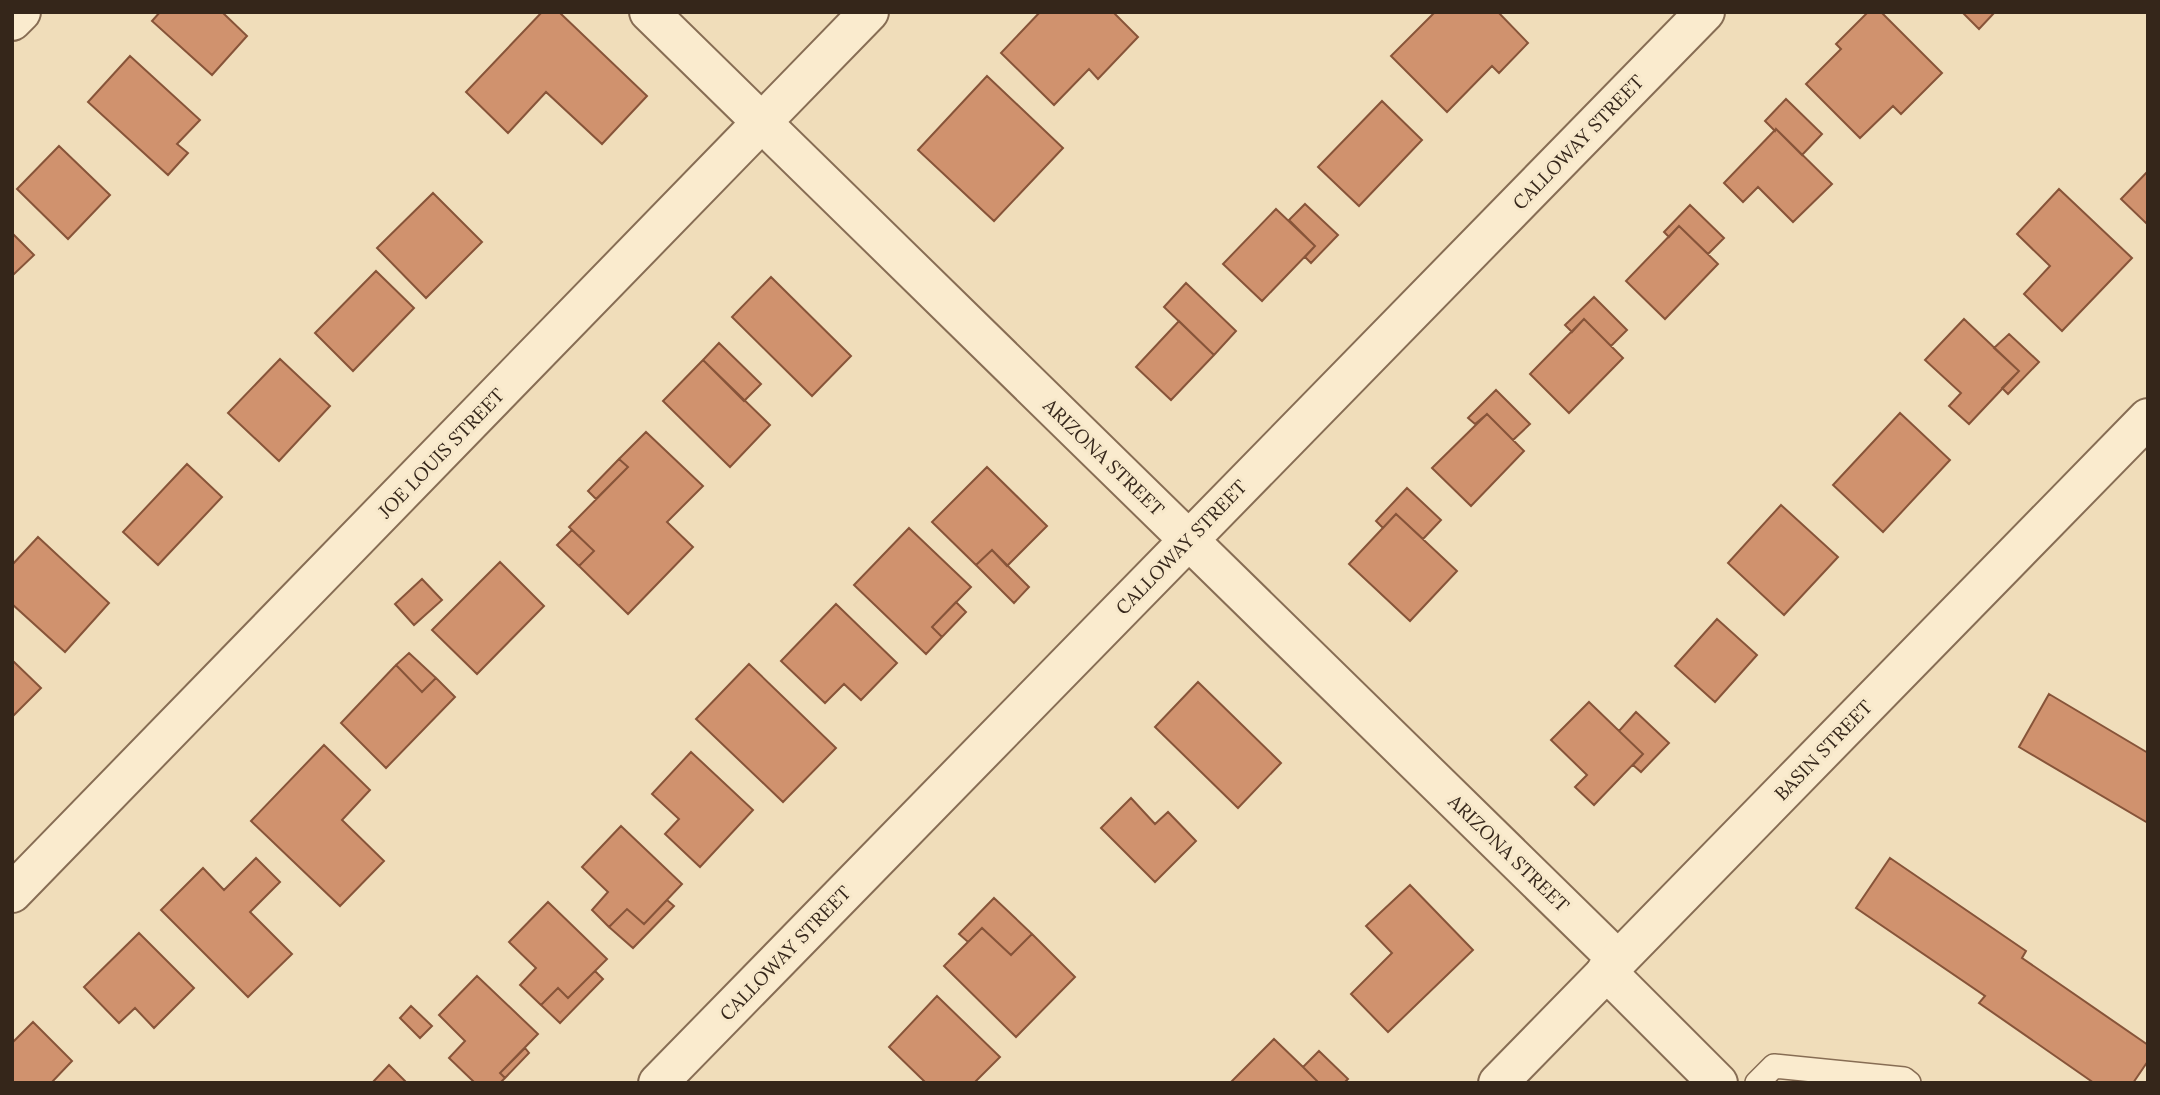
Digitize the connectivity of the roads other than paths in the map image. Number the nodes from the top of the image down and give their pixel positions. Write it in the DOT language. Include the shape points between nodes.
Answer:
graph roads {
  1 [pos="21,12"];
  2 [pos="649,12"];
  3 [pos="869,12"];
  4 [pos="1705,12"];
  5 [pos="12,21"];
  6 [pos="762,123"];
  7 [pos="2148,418"];
  8 [pos="1188,540"];
  9 [pos="12,893"];
  10 [pos="1612,965"];
  11 [pos="658,1083"];
  12 [pos="1498,1083"];
  13 [pos="1718,1083"];
  14 [pos="1757,1083"];
  15 [pos="1909,1083"];
  1 -- 5 [label="street"];
  2 -- 6 [label="street, ARIZONA STREET"];
  3 -- 6 [label="street, JOE LOUIS STREET"];
  4 -- 8 [label="street, CALLOWAY STREET"];
  6 -- 8 [label="street, ARIZONA STREET"];
  6 -- 9 [label="street, JOE LOUIS STREET"];
  7 -- 10 [label="street, BASIN STREET"];
  8 -- 10 [label="street, ARIZONA STREET"];
  8 -- 11 [label="street, CALLOWAY STREET"];
  10 -- 12 [label="street, BASIN STREET"];
  10 -- 13 [label="street, ARIZONA STREET"];
  14 -- 15 [label="lane" via="1773,1066"];
}
